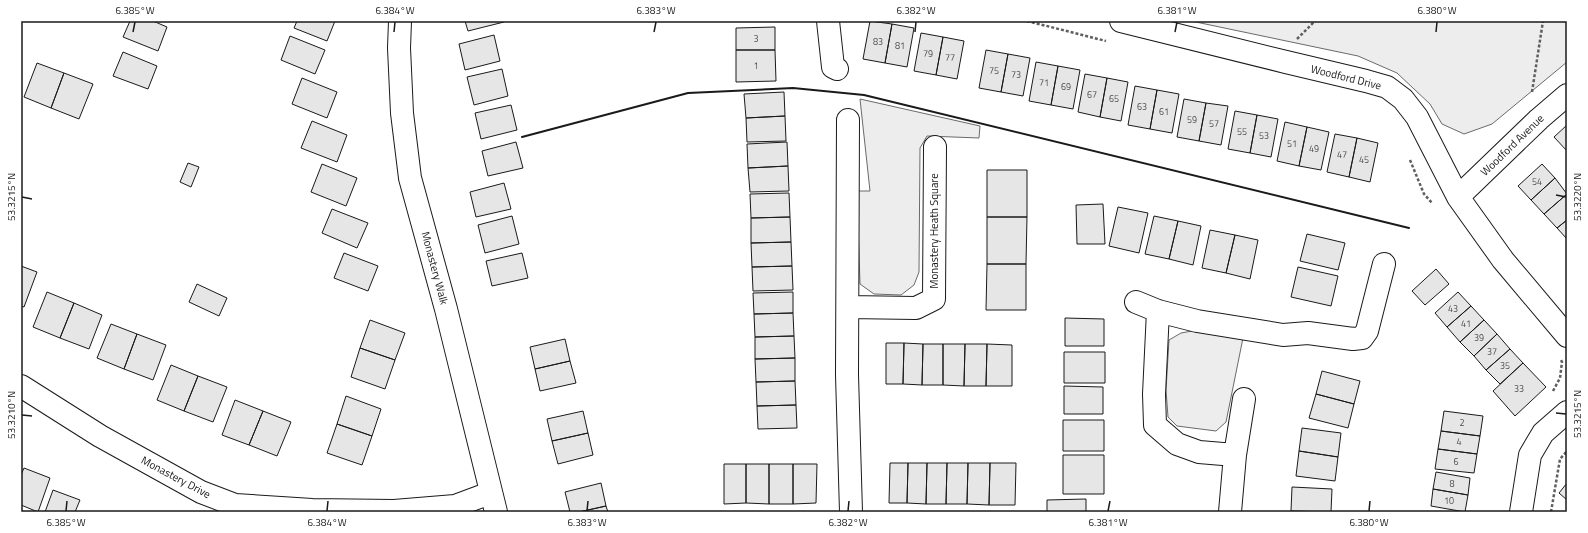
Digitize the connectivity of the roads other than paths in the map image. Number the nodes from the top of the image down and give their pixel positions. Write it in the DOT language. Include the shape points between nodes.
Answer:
graph roads {
  1 [pos="400,21"];
  2 [pos="828,21"];
  3 [pos="1120,21"];
  4 [pos="837,69"];
  5 [pos="1567,95"];
  6 [pos="848,120"];
  7 [pos="935,148"];
  8 [pos="1458,197"];
  9 [pos="1384,264"];
  10 [pos="1136,302"];
  11 [pos="848,307"];
  12 [pos="1158,311"];
  13 [pos="1567,336"];
  14 [pos="21,386"];
  15 [pos="1244,398"];
  16 [pos="1567,412"];
  17 [pos="1234,456"];
  18 [pos="493,503"];
  19 [pos="851,512"];
  20 [pos="1230,512"];
  21 [pos="1521,512"];
  1 -- 18 [label="street, Monastery Walk" via="402,113 410,178 446,308"];
  2 -- 4 [label="street" via="833,67"];
  3 -- 8 [label="street, Woodford Drive" via="1387,88 1403,99 1417,116"];
  5 -- 8 [label="street, Woodford Avenue"];
  6 -- 11 [label="street"];
  7 -- 11 [label="street, Monastery Heath Square" via="934,299 916,308"];
  8 -- 13 [label="street, Woodford Drive" via="1503,260"];
  9 -- 12 [label="street" via="1367,331 1362,338 1346,339 1308,333 1283,335 1197,321"];
  10 -- 12 [label="street"];
  11 -- 19 [label="street"];
  12 -- 17 [label="street" via="1155,425 1177,444 1199,452"];
  14 -- 18 [label="street, Monastery Drive" via="107,440 201,492 235,505 312,510 394,511"];
  15 -- 17 [label="street"];
  16 -- 21 [label="street" via="1543,433 1530,455"];
  17 -- 20 [label="street"];
}
